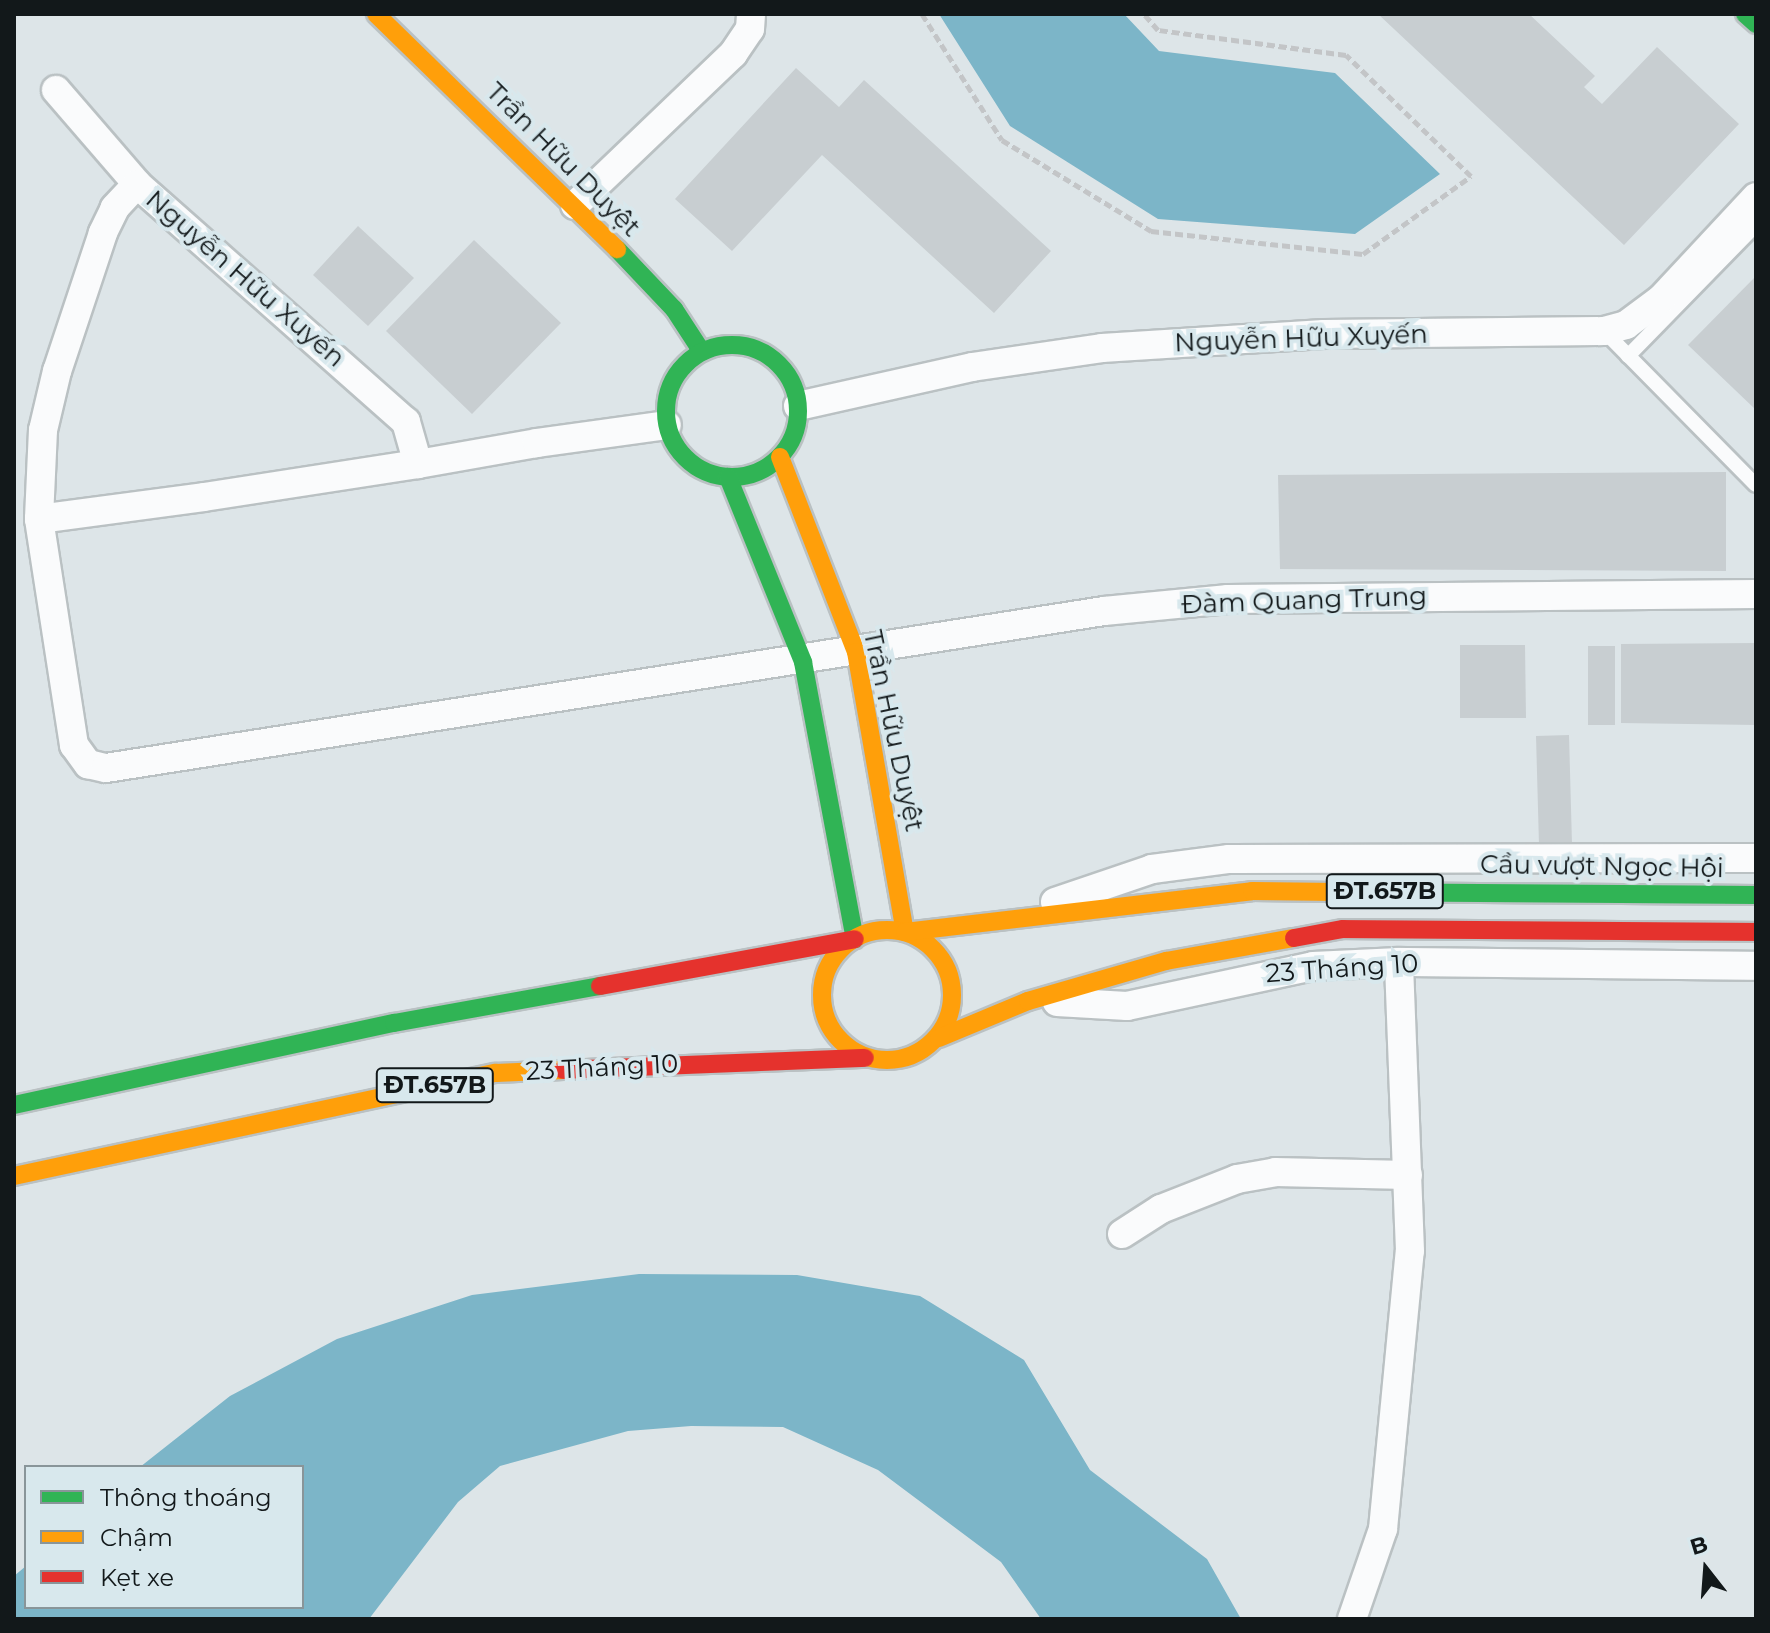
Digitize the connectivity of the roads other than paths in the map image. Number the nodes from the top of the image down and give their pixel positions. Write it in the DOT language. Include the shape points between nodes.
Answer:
graph roads {
  1 [pos="376,14"];
  2 [pos="751,14"];
  3 [pos="1745,14"];
  4 [pos="1756,24"];
  5 [pos="56,90"];
  6 [pos="137,184"];
  7 [pos="1756,197"];
  8 [pos="575,205"];
  9 [pos="1756,225"];
  10 [pos="1604,331"];
  11 [pos="702,352"];
  12 [pos="1628,356"];
  13 [pos="798,406"];
  14 [pos="667,425"];
  15 [pos="780,457"];
  16 [pos="418,464"];
  17 [pos="728,477"];
  18 [pos="1756,485"];
  19 [pos="39,519"];
  20 [pos="1756,594"];
  21 [pos="856,652"];
  22 [pos="803,662"];
  23 [pos="1756,858"];
  24 [pos="1756,895"];
  25 [pos="1017,918"];
  26 [pos="905,932"];
  27 [pos="1756,932"];
  28 [pos="855,939"];
  29 [pos="1399,962"];
  30 [pos="1756,966"];
  31 [pos="1028,1001"];
  32 [pos="939,1038"];
  33 [pos="865,1058"];
  34 [pos="14,1105"];
  35 [pos="1408,1175"];
  36 [pos="14,1176"];
  37 [pos="1122,1234"];
  38 [pos="1352,1619"];
  1 -- 8 [label="main road, Trần Hữu Duyệt"];
  2 -- 8 [label="street" via="750,29 733,54"];
  3 -- 4 [label="main road"];
  5 -- 6 [label="street"];
  6 -- 16 [label="street, Nguyễn Hữu Xuyến" via="406,422"];
  6 -- 19 [label="street, Nguyễn Hữu Xuyến" via="115,208 103,233 57,371 43,430"];
  7 -- 10 [label="street, Nguyễn Hữu Xuyến" via="1661,299 1626,325"];
  8 -- 11 [label="main road, Trần Hữu Duyệt" via="674,309"];
  9 -- 12 [label="lane"];
  10 -- 12 [label="lane"];
  10 -- 13 [label="street, Nguyễn Hữu Xuyến" via="1324,334 1102,348 972,367"];
  11 -- 13 [label="main road" via="723,346 764,353 792,385"];
  11 -- 14 [label="main road" via="672,383"];
  12 -- 18 [label="lane"];
  13 -- 15 [label="main road" via="793,433"];
  14 -- 16 [label="street"];
  14 -- 17 [label="main road" via="688,462"];
  15 -- 17 [label="main road" via="747,475"];
  15 -- 21 [label="main road, Trần Hữu Duyệt"];
  16 -- 19 [label="street"];
  17 -- 22 [label="main road"];
  19 -- 22 [label="street, Nguyễn Hữu Xuyến" via="74,745 88,764 106,768"];
  20 -- 21 [label="street, Đàm Quang Trung" via="1228,599 1104,611"];
  21 -- 22 [label="street, Đàm Quang Trung"];
  21 -- 26 [label="main road, Trần Hữu Duyệt"];
  22 -- 28 [label="main road"];
  23 -- 25 [label="street" via="1229,859 1108,880"];
  24 -- 25 [label="main road, Cầu vượt Ngọc Hội / ĐT.657B" via="1252,891"];
  25 -- 26 [label="main road, ĐT.657B"];
  26 -- 28 [label="main road, ĐT.657B"];
  26 -- 32 [label="main road" via="930,945 953,984 951,1018"];
  27 -- 31 [label="main road, ĐT.657B" via="1343,929 1166,961"];
  28 -- 33 [label="main road" via="837,953 826,973 822,1008 845,1046"];
  28 -- 34 [label="main road, ĐT.657B" via="394,1023"];
  29 -- 30 [label="street, 23 Tháng 10"];
  29 -- 31 [label="street, 23 Tháng 10" via="1313,966 1127,1006"];
  29 -- 35 [label="street"];
  31 -- 32 [label="main road, 23 Tháng 10 / ĐT.657B"];
  32 -- 33 [label="main road, ĐT.657B" via="906,1053"];
  33 -- 36 [label="main road, 23 Tháng 10 / ĐT.657B" via="496,1073"];
  35 -- 37 [label="street" via="1275,1172 1237,1179 1161,1209"];
  35 -- 38 [label="street" via="1410,1251 1383,1529"];
}
